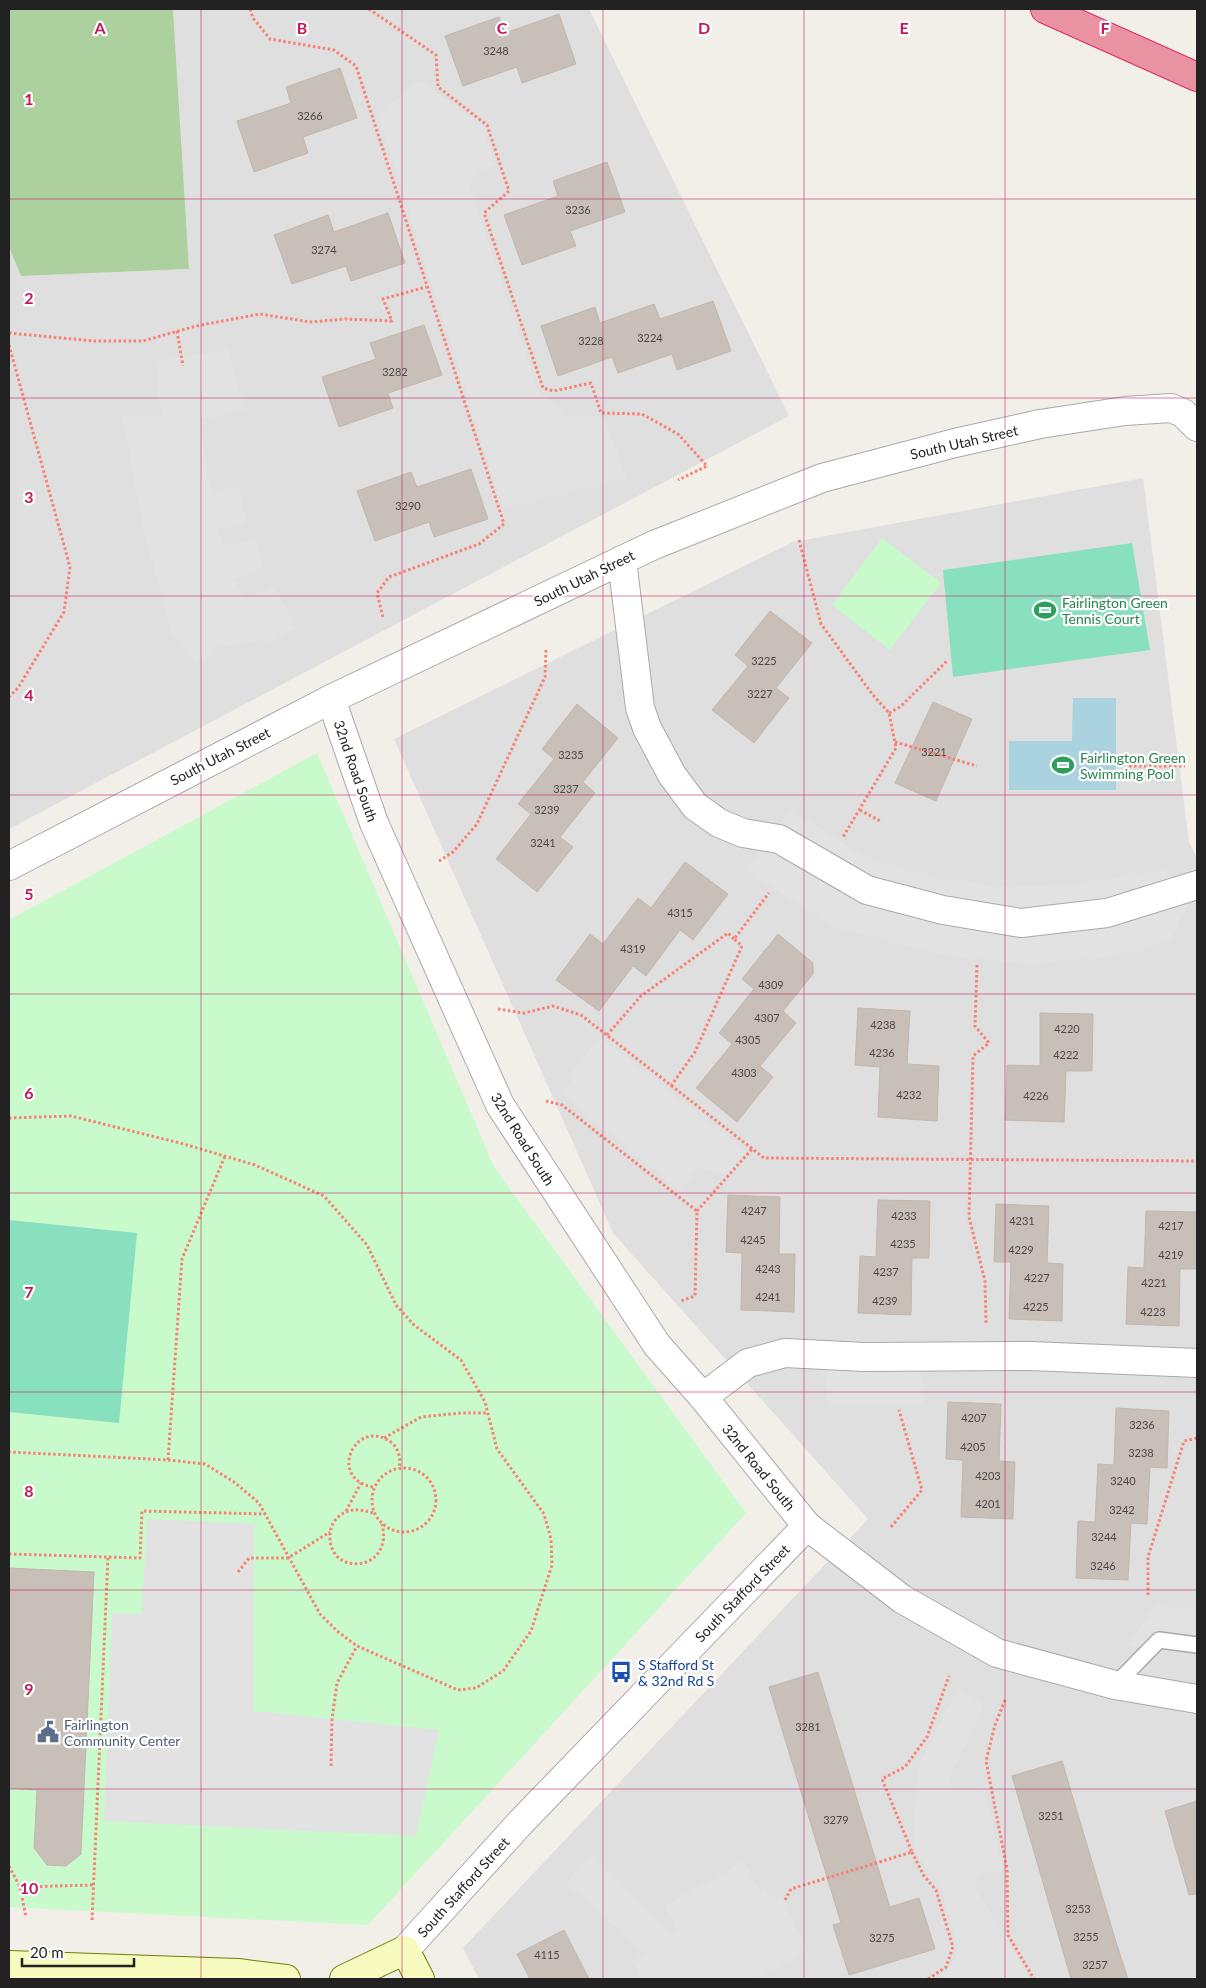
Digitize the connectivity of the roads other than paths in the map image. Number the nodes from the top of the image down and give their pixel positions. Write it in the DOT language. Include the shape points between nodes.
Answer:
graph roads {
  1 [pos="1045,9"];
  2 [pos="1197,76"];
  3 [pos="1196,425"];
  4 [pos="622,560"];
  5 [pos="331,700"];
  6 [pos="9,866"];
  7 [pos="1197,885"];
  8 [pos="1197,1363"];
  9 [pos="703,1398"];
  10 [pos="807,1526"];
  11 [pos="1197,1645"];
  12 [pos="1115,1685"];
  13 [pos="1197,1699"];
  14 [pos="405,1950"];
  15 [pos="9,1965"];
  16 [pos="286,1979"];
  17 [pos="344,1979"];
  18 [pos="420,1979"];
  1 -- 2 [label="highway"];
  3 -- 4 [label="street, South Utah Street" via="1171,408 1154,408 1040,424 955,442 822,478"];
  4 -- 5 [label="street, South Utah Street"];
  4 -- 7 [label="street" via="640,708 647,728 695,806 719,824 743,834 779,839 867,890 943,910 1021,923 1107,913"];
  5 -- 6 [label="street, South Utah Street"];
  5 -- 9 [label="street, 32nd Road South" via="374,823 500,1105 657,1345"];
  8 -- 9 [label="street" via="1031,1356 864,1357 785,1353 748,1363"];
  9 -- 10 [label="street, 32nd Road South"];
  10 -- 12 [label="street" via="902,1599 997,1652"];
  10 -- 14 [label="street, South Stafford Street" via="521,1822"];
  11 -- 12 [label="lane" via="1159,1640"];
  12 -- 13 [label="street"];
  14 -- 17 [label="street, South Stafford Street"];
  14 -- 18 [label="street"];
  15 -- 16 [label="street" via="238,1973"];
}
